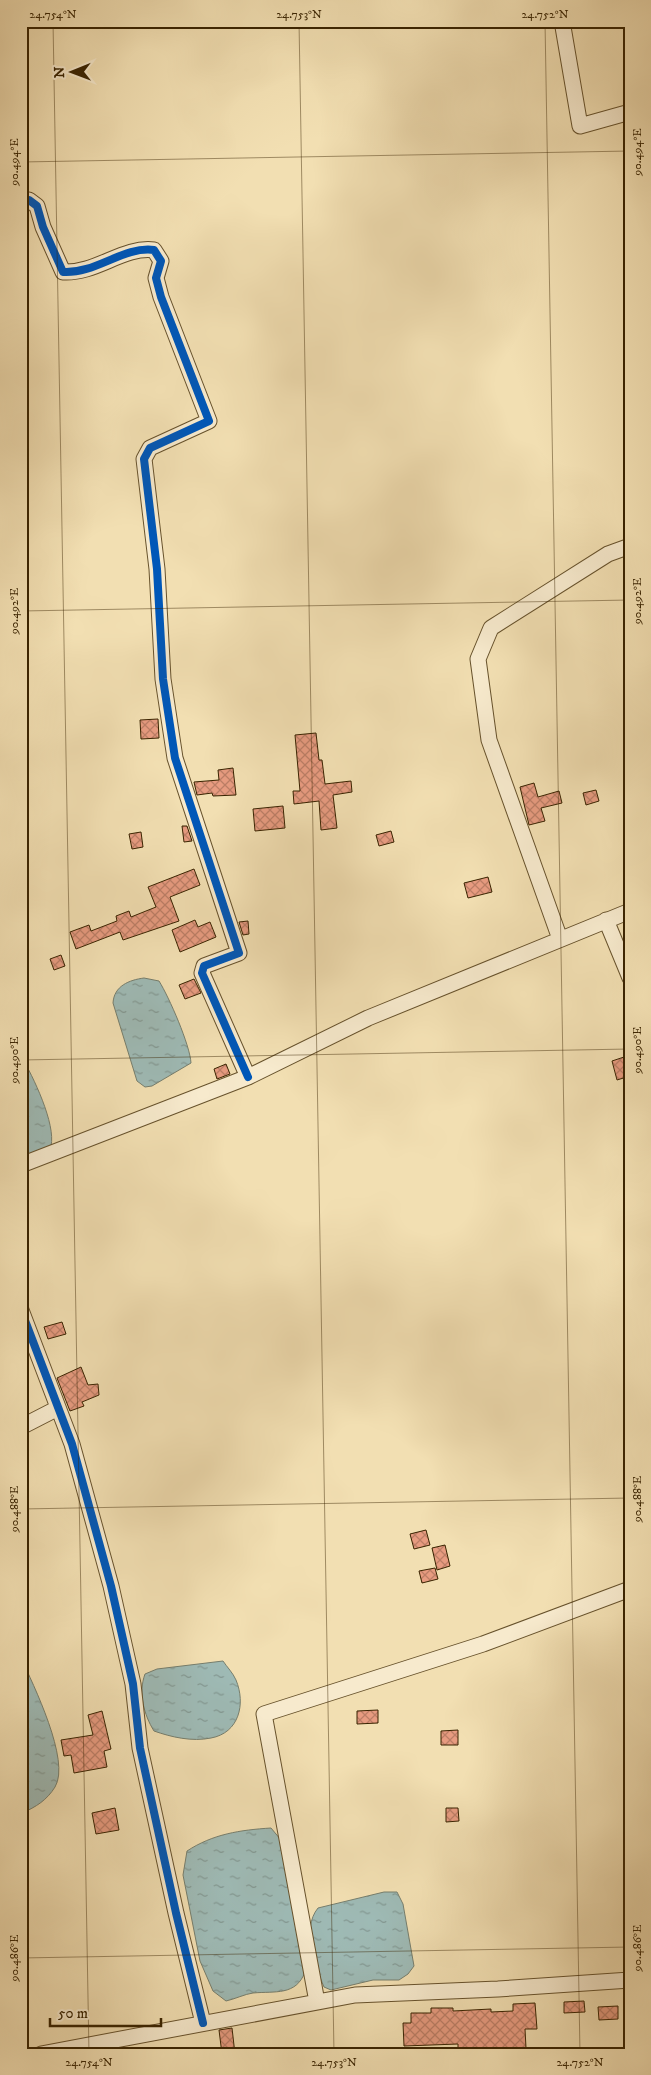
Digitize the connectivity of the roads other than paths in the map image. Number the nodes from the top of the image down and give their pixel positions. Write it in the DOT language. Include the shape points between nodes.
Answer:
graph roads {
  1 [pos="562,21"];
  2 [pos="630,112"];
  3 [pos="21,204"];
  4 [pos="630,546"];
  5 [pos="630,911"];
  6 [pos="606,920"];
  7 [pos="560,939"];
  8 [pos="630,978"];
  9 [pos="248,1077"];
  10 [pos="21,1165"];
  11 [pos="21,1310"];
  12 [pos="58,1408"];
  13 [pos="21,1427"];
  14 [pos="630,1589"];
  15 [pos="630,1980"];
  16 [pos="317,2002"];
  17 [pos="203,2023"];
  18 [pos="41,2054"];
  1 -- 2 [label="street" via="580,126"];
  3 -- 9 [label="street" via="29,200 37,206 42,227 64,272 85,271 142,248 154,250 161,261 156,278 161,296 209,420 150,448 144,459 157,569 163,679 175,758 239,953 204,966 202,973"];
  4 -- 7 [label="street" via="608,554 491,628 478,659 489,740"];
  5 -- 6 [label="street"];
  6 -- 7 [label="street"];
  6 -- 8 [label="street"];
  7 -- 9 [label="street" via="368,1018"];
  9 -- 10 [label="street"];
  11 -- 12 [label="street"];
  12 -- 13 [label="street"];
  12 -- 17 [label="street" via="72,1444 111,1586 133,1684 142,1757"];
  14 -- 16 [label="street" via="483,1644 264,1714"];
  15 -- 16 [label="street" via="355,1995"];
  16 -- 17 [label="street"];
  17 -- 18 [label="street"];
}
